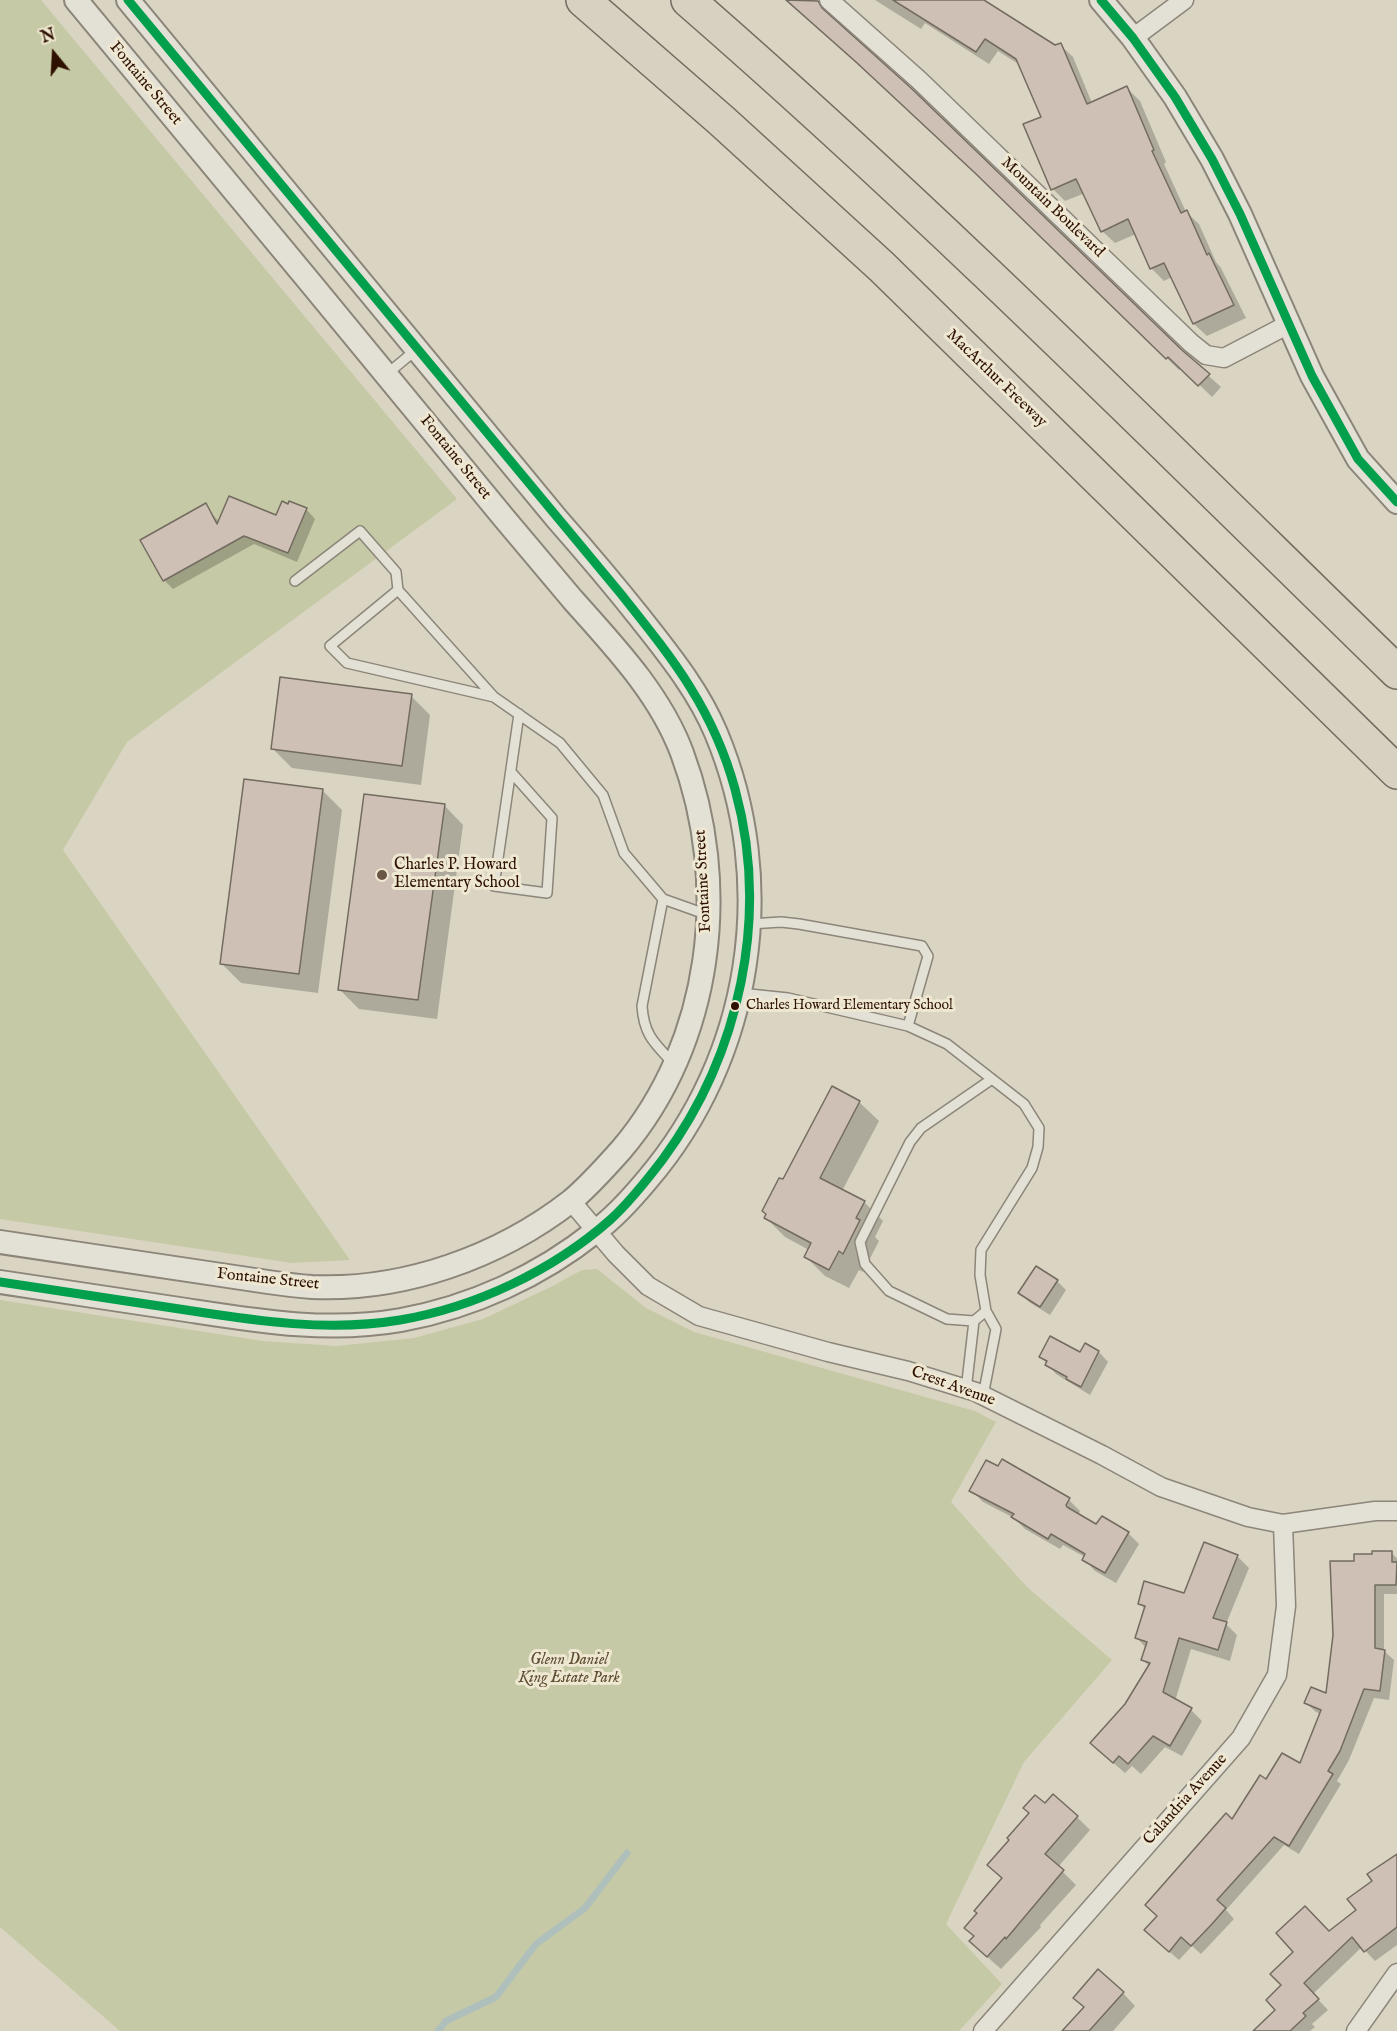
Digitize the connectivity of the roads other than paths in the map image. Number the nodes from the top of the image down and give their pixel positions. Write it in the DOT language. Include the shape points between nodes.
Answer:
graph roads {
  1 [pos="76,0"];
  2 [pos="128,0"];
  3 [pos="583,0"];
  4 [pos="688,0"];
  5 [pos="829,0"];
  6 [pos="1101,0"];
  7 [pos="1184,0"];
  8 [pos="1133,38"];
  9 [pos="1289,324"];
  10 [pos="417,349"];
  11 [pos="386,374"];
  12 [pos="1397,502"];
  13 [pos="295,581"];
  14 [pos="398,590"];
  15 [pos="1397,672"];
  16 [pos="494,698"];
  17 [pos="519,714"];
  18 [pos="511,772"];
  19 [pos="1397,772"];
  20 [pos="663,899"];
  21 [pos="708,915"];
  22 [pos="750,924"];
  23 [pos="740,993"];
  24 [pos="908,1026"];
  25 [pos="674,1065"];
  26 [pos="992,1079"];
  27 [pos="571,1201"];
  28 [pos="597,1231"];
  29 [pos="0,1242"];
  30 [pos="0,1282"];
  31 [pos="986,1311"];
  32 [pos="974,1321"];
  33 [pos="974,1393"];
  34 [pos="1397,1511"];
  35 [pos="1283,1524"];
  36 [pos="1397,1973"];
  37 [pos="982,2031"];
  38 [pos="1356,2031"];
  1 -- 11 [label="street, Fontaine Street"];
  2 -- 10 [label="street"];
  3 -- 19 [label="highway, MacArthur Freeway" via="882,267"];
  4 -- 15 [label="highway" via="931,218"];
  5 -- 9 [label="street, Mountain Boulevard" via="919,80 1206,355 1224,358"];
  6 -- 8 [label="street"];
  7 -- 8 [label="street"];
  8 -- 9 [label="street" via="1212,159"];
  9 -- 12 [label="street" via="1312,376 1358,459"];
  10 -- 11 [label="lane"];
  10 -- 22 [label="street" via="592,559 694,689 716,734 743,824 750,869"];
  11 -- 21 [label="street, Fontaine Street" via="634,671 659,707 681,749 703,829"];
  13 -- 14 [label="lane" via="360,531 396,572"];
  14 -- 16 [label="lane"];
  14 -- 16 [label="lane" via="330,646 347,663"];
  16 -- 17 [label="lane"];
  17 -- 18 [label="lane"];
  17 -- 20 [label="lane" via="560,743 603,795 624,853"];
  18 -- 18 [label="lane" via="494,886 547,892 552,818"];
  20 -- 21 [label="lane"];
  20 -- 25 [label="lane" via="642,1006 650,1039"];
  21 -- 25 [label="street, Fontaine Street" via="695,1009"];
  22 -- 23 [label="street"];
  22 -- 24 [label="lane" via="799,924 922,946 928,956"];
  23 -- 24 [label="lane" via="788,998"];
  23 -- 28 [label="street" via="718,1066 693,1118 666,1158"];
  24 -- 26 [label="lane" via="946,1044"];
  25 -- 27 [label="street, Fontaine Street" via="659,1097 634,1134"];
  26 -- 31 [label="lane" via="1024,1104 1039,1128 1032,1168 981,1250 980,1275"];
  26 -- 32 [label="lane" via="921,1128 910,1142 860,1242 865,1264 888,1291 947,1319"];
  27 -- 28 [label="street, Crest Avenue"];
  27 -- 29 [label="street, Fontaine Street" via="523,1234 477,1256 394,1280 355,1286 268,1282"];
  28 -- 30 [label="street" via="545,1267 495,1292 402,1320 358,1325 311,1327 262,1322"];
  28 -- 33 [label="street, Crest Avenue" via="648,1286 699,1316 908,1371"];
  31 -- 32 [label="lane"];
  31 -- 33 [label="lane" via="996,1329"];
  32 -- 33 [label="lane"];
  33 -- 35 [label="street, Crest Avenue" via="1161,1487 1248,1517"];
  34 -- 35 [label="street, Crest Avenue"];
  35 -- 37 [label="street, Calandria Avenue" via="1287,1606 1278,1675 1241,1738"];
  36 -- 38 [label="street"];
}
